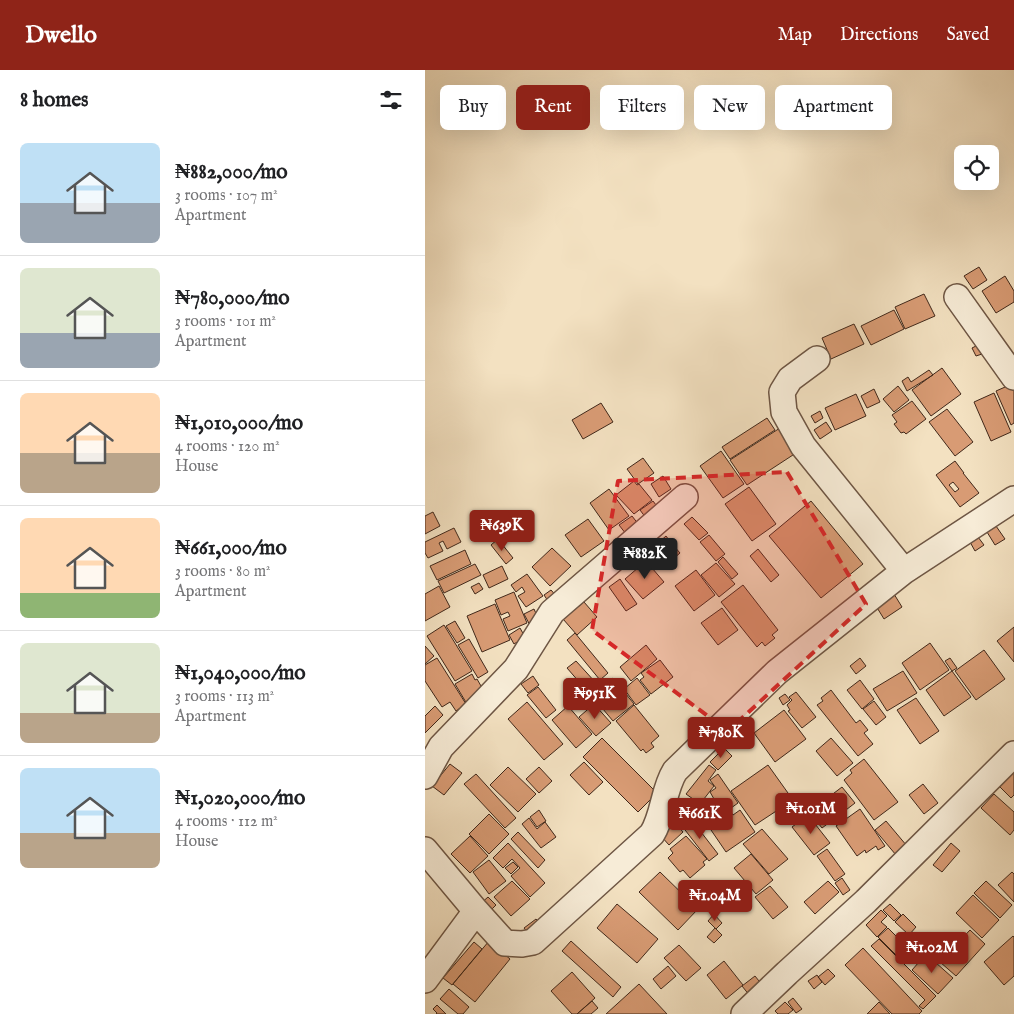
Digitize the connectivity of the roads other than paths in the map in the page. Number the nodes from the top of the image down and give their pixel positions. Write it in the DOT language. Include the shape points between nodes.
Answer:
graph roads {
  1 [pos="957,297"];
  2 [pos="817,359"];
  3 [pos="1014,377"];
  4 [pos="685,497"];
  5 [pos="1014,499"];
  6 [pos="904,571"];
  7 [pos="1014,754"];
  8 [pos="426,771"];
  9 [pos="425,850"];
  10 [pos="476,911"];
  11 [pos="425,980"];
  12 [pos="744,1014"];
  1 -- 3 [label="street"];
  2 -- 6 [label="street" via="790,379 782,392 784,412 803,446"];
  4 -- 8 [label="street" via="553,612 516,669 441,747"];
  5 -- 6 [label="street"];
  6 -- 10 [label="street" via="777,672 675,771 653,834 533,942 505,943"];
  7 -- 12 [label="street" via="866,901"];
  9 -- 10 [label="street"];
  10 -- 11 [label="street"];
}
